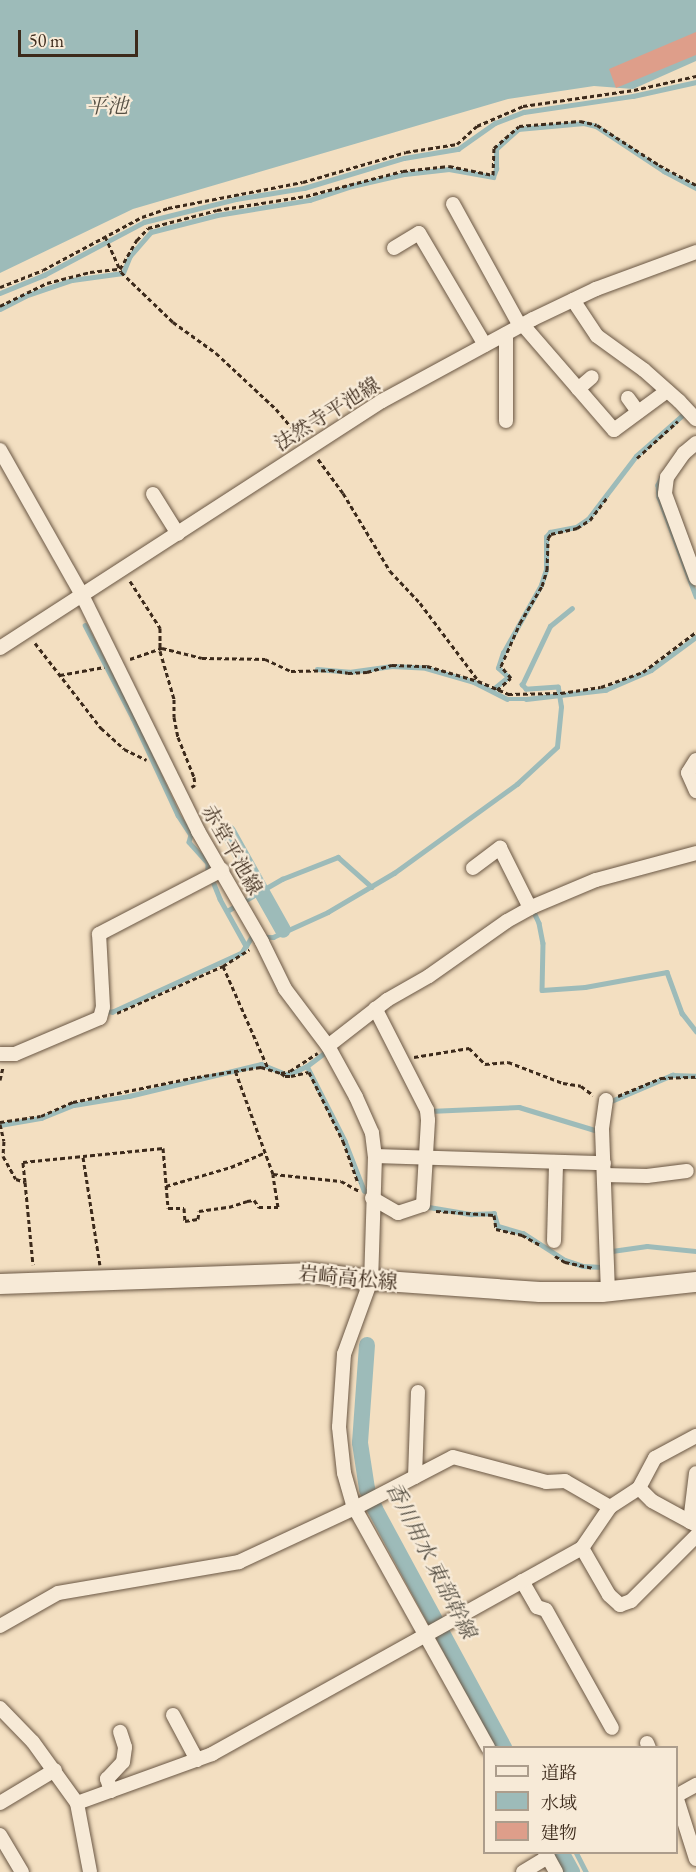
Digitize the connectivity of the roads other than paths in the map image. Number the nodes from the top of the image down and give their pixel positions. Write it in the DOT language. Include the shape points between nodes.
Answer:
graph roads {
  1 [pos="453,204"];
  2 [pos="394,248"];
  3 [pos="696,252"];
  4 [pos="444,276"];
  5 [pos="432,284"];
  6 [pos="573,300"];
  7 [pos="522,325"];
  8 [pos="506,334"];
  9 [pos="484,345"];
  10 [pos="592,377"];
  11 [pos="578,389"];
  12 [pos="668,391"];
  13 [pos="628,398"];
  14 [pos="639,412"];
  15 [pos="693,416"];
  16 [pos="506,421"];
  17 [pos="696,443"];
  18 [pos="0,450"];
  19 [pos="153,494"];
  20 [pos="178,534"];
  21 [pos="696,578"];
  22 [pos="82,595"];
  23 [pos="0,648"];
  24 [pos="696,760"];
  25 [pos="696,791"];
  26 [pos="696,853"];
  27 [pos="473,868"];
  28 [pos="222,870"];
  29 [pos="530,908"];
  30 [pos="375,1008"];
  31 [pos="328,1046"];
  32 [pos="0,1054"];
  33 [pos="606,1100"];
  34 [pos="375,1156"];
  35 [pos="426,1159"];
  36 [pos="556,1162"];
  37 [pos="604,1169"];
  38 [pos="687,1171"];
  39 [pos="372,1198"];
  40 [pos="554,1241"];
  41 [pos="371,1280"];
  42 [pos="696,1282"];
  43 [pos="0,1284"];
  44 [pos="608,1292"];
  45 [pos="418,1392"];
  46 [pos="696,1437"];
  47 [pos="696,1473"];
  48 [pos="415,1477"];
  49 [pos="639,1488"];
  50 [pos="365,1503"];
  51 [pos="610,1507"];
  52 [pos="693,1523"];
  53 [pos="696,1536"];
  54 [pos="582,1548"];
  55 [pos="522,1581"];
  56 [pos="0,1626"];
  57 [pos="436,1630"];
  58 [pos="0,1708"];
  59 [pos="173,1715"];
  60 [pos="612,1728"];
  61 [pos="120,1732"];
  62 [pos="487,1746"];
  63 [pos="197,1760"];
  64 [pos="55,1770"];
  65 [pos="696,1785"];
  66 [pos="111,1791"];
  67 [pos="678,1795"];
  68 [pos="678,1802"];
  69 [pos="0,1803"];
  70 [pos="77,1803"];
  71 [pos="0,1835"];
  72 [pos="547,1855"];
  73 [pos="696,1859"];
  74 [pos="22,1872"];
  75 [pos="90,1872"];
  76 [pos="523,1872"];
  77 [pos="556,1872"];
  1 -- 7 [label="street"];
  2 -- 4 [label="street" via="419,232"];
  3 -- 6 [label="street, 法然寺平池線"];
  4 -- 5 [label="street"];
  4 -- 9 [label="street"];
  6 -- 7 [label="street, 法然寺平池線"];
  6 -- 12 [label="street" via="597,336"];
  7 -- 8 [label="street, 法然寺平池線"];
  7 -- 11 [label="street"];
  8 -- 9 [label="street, 法然寺平池線"];
  8 -- 16 [label="street"];
  9 -- 20 [label="street, 法然寺平池線" via="382,400"];
  10 -- 11 [label="street"];
  11 -- 14 [label="street" via="614,430"];
  12 -- 14 [label="street"];
  12 -- 15 [label="street"];
  13 -- 14 [label="street"];
  17 -- 21 [label="street" via="667,477 665,494"];
  18 -- 22 [label="street, 赤堂平池線"];
  19 -- 20 [label="street"];
  20 -- 22 [label="street, 法然寺平池線"];
  22 -- 23 [label="street, 法然寺平池線"];
  22 -- 28 [label="street, 赤堂平池線" via="179,794"];
  24 -- 25 [label="street" via="688,773"];
  26 -- 29 [label="street" via="596,880"];
  27 -- 29 [label="street" via="500,848"];
  28 -- 31 [label="street, 赤堂平池線" via="285,989"];
  28 -- 32 [label="street" via="99,934 103,1007 100,1018 15,1054"];
  29 -- 30 [label="street"];
  30 -- 31 [label="street"];
  30 -- 35 [label="street" via="427,1110"];
  31 -- 34 [label="street, 赤堂平池線" via="372,1133"];
  33 -- 37 [label="street" via="602,1129"];
  34 -- 35 [label="street"];
  34 -- 39 [label="street, 赤堂平池線"];
  35 -- 36 [label="street"];
  35 -- 39 [label="street" via="420,1207 398,1213"];
  36 -- 37 [label="street"];
  36 -- 40 [label="street"];
  37 -- 38 [label="street" via="647,1176"];
  37 -- 44 [label="street"];
  39 -- 41 [label="street, 赤堂平池線"];
  41 -- 43 [label="main road, 岩崎高松線" via="312,1273"];
  41 -- 44 [label="main road, 岩崎高松線" via="540,1292"];
  41 -- 50 [label="street" via="343,1365 339,1427 344,1473"];
  42 -- 44 [label="main road, 岩崎高松線"];
  45 -- 48 [label="street"];
  46 -- 49 [label="street" via="655,1458"];
  47 -- 52 [label="street"];
  48 -- 50 [label="street"];
  48 -- 51 [label="street" via="453,1457 546,1482 565,1481"];
  49 -- 51 [label="street"];
  49 -- 52 [label="street" via="652,1501"];
  50 -- 56 [label="street" via="239,1562 58,1593"];
  50 -- 57 [label="street"];
  51 -- 54 [label="street"];
  53 -- 54 [label="street" via="631,1601 620,1605 609,1594"];
  54 -- 55 [label="street"];
  55 -- 57 [label="street"];
  55 -- 60 [label="street" via="537,1607 546,1610"];
  57 -- 62 [label="street"];
  57 -- 63 [label="street"];
  58 -- 64 [label="street"];
  59 -- 63 [label="street"];
  61 -- 66 [label="street" via="125,1748 123,1762 107,1779"];
  63 -- 66 [label="street"];
  64 -- 69 [label="street"];
  64 -- 70 [label="street"];
  65 -- 67 [label="street"];
  66 -- 70 [label="street"];
  68 -- 73 [label="street"];
  70 -- 75 [label="street"];
  71 -- 74 [label="street"];
  72 -- 76 [label="street"];
  72 -- 77 [label="street"];
}
